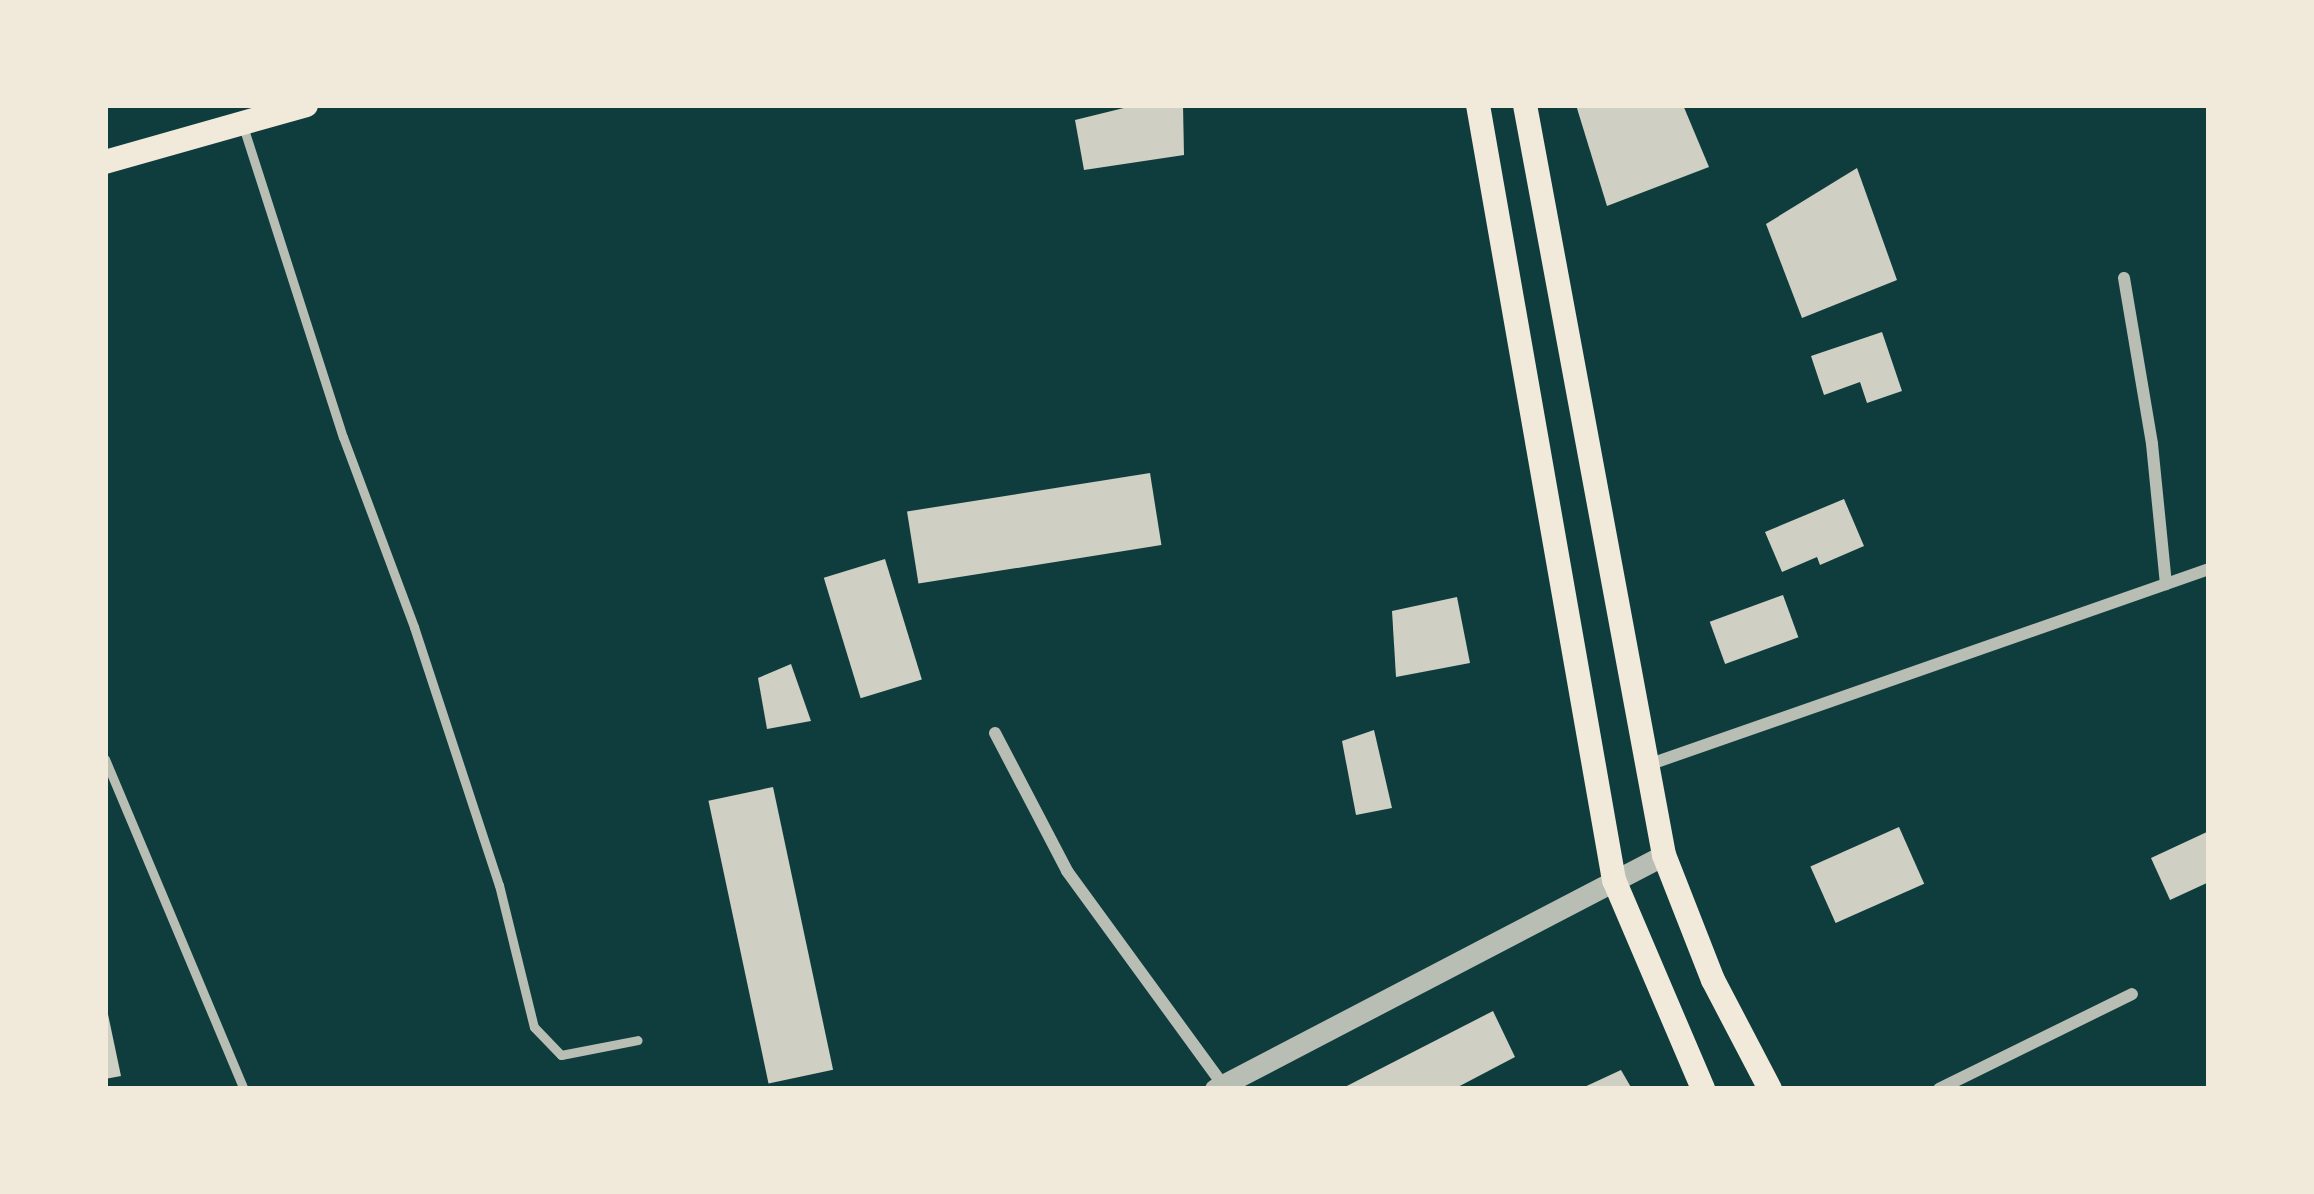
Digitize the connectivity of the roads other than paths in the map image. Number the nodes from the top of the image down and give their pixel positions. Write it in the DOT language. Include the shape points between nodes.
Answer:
graph roads {
  1 [pos="306,105"];
  2 [pos="1478,105"];
  3 [pos="1525,105"];
  4 [pos="242,123"];
  5 [pos="105,162"];
  6 [pos="2124,278"];
  7 [pos="2209,569"];
  8 [pos="2166,584"];
  9 [pos="995,733"];
  10 [pos="105,759"];
  11 [pos="1644,766"];
  12 [pos="1664,855"];
  13 [pos="1614,880"];
  14 [pos="2132,994"];
  15 [pos="638,1040"];
  16 [pos="1219,1087"];
  17 [pos="244,1089"];
  18 [pos="1703,1089"];
  19 [pos="1770,1089"];
  20 [pos="1939,1089"];
  1 -- 4 [label="main road"];
  2 -- 13 [label="main road"];
  3 -- 11 [label="main road"];
  4 -- 5 [label="main road"];
  4 -- 15 [label="lane" via="492,864 535,1027 561,1055"];
  6 -- 8 [label="street"];
  7 -- 8 [label="street"];
  8 -- 11 [label="street"];
  9 -- 16 [label="street" via="1067,871"];
  10 -- 17 [label="lane"];
  11 -- 12 [label="main road"];
  12 -- 13 [label="street"];
  12 -- 19 [label="main road" via="1713,980"];
  13 -- 16 [label="street"];
  13 -- 18 [label="main road"];
  14 -- 20 [label="street"];
}
